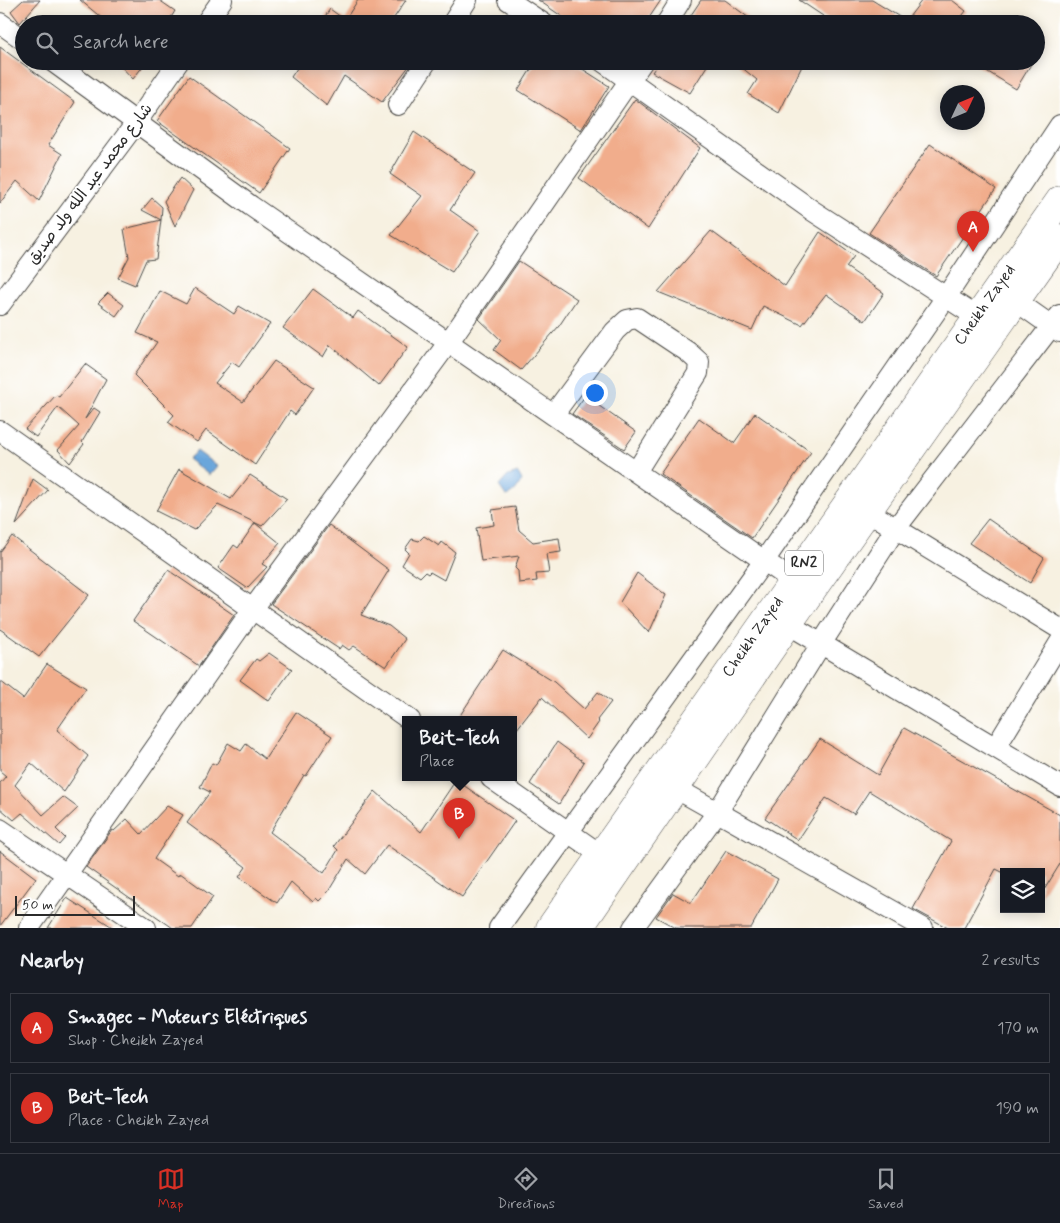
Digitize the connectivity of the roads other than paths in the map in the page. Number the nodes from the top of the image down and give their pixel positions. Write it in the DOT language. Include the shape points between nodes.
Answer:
graph roads {
  1 [pos="222,0"];
  2 [pos="467,0"];
  3 [pos="508,0"];
  4 [pos="681,0"];
  5 [pos="211,15"];
  6 [pos="458,15"];
  7 [pos="530,15"];
  8 [pos="672,15"];
  9 [pos="0,23"];
  10 [pos="15,34"];
  11 [pos="64,70"];
  12 [pos="173,70"];
  13 [pos="421,70"];
  14 [pos="616,70"];
  15 [pos="637,70"];
  16 [pos="631,80"];
  17 [pos="398,105"];
  18 [pos="136,123"];
  19 [pos="1060,125"];
  20 [pos="1060,200"];
  21 [pos="1060,238"];
  22 [pos="946,297"];
  23 [pos="1016,301"];
  24 [pos="0,305"];
  25 [pos="977,317"];
  26 [pos="1058,325"];
  27 [pos="448,343"];
  28 [pos="553,415"];
  29 [pos="0,431"];
  30 [pos="636,472"];
  31 [pos="869,512"];
  32 [pos="896,528"];
  33 [pos="764,561"];
  34 [pos="792,580"];
  35 [pos="252,610"];
  36 [pos="788,624"];
  37 [pos="1060,628"];
  38 [pos="1060,642"];
  39 [pos="821,644"];
  40 [pos="404,716"];
  41 [pos="996,747"];
  42 [pos="495,781"];
  43 [pos="1060,786"];
  44 [pos="674,788"];
  45 [pos="718,811"];
  46 [pos="0,829"];
  47 [pos="567,831"];
  48 [pos="601,855"];
  49 [pos="67,874"];
  50 [pos="29,928"];
  51 [pos="146,928"];
  52 [pos="499,928"];
  53 [pos="550,928"];
  54 [pos="579,928"];
  55 [pos="632,928"];
  56 [pos="923,928"];
  1 -- 5 [label="street"];
  2 -- 6 [label="street"];
  3 -- 7 [label="street"];
  4 -- 8 [label="street"];
  9 -- 10 [label="street"];
  11 -- 18 [label="street"];
  12 -- 18 [label="street, شارع محمد عبد الله ولد صديق"];
  13 -- 17 [label="street"];
  14 -- 16 [label="street"];
  15 -- 16 [label="street"];
  16 -- 22 [label="street" via="813,211"];
  16 -- 27 [label="street"];
  18 -- 24 [label="street, شارع محمد عبد الله ولد صديق"];
  18 -- 27 [label="street"];
  19 -- 22 [label="street"];
  20 -- 25 [label="highway, Cheikh Zayed / RN2"];
  21 -- 23 [label="highway, Cheikh Zayed / RN2"];
  22 -- 25 [label="street"];
  22 -- 33 [label="street"];
  23 -- 26 [label="street"];
  23 -- 31 [label="highway, Cheikh Zayed / RN2"];
  25 -- 34 [label="highway, Cheikh Zayed / RN2"];
  26 -- 32 [label="street"];
  27 -- 28 [label="street"];
  27 -- 35 [label="street"];
  28 -- 30 [label="street"];
  28 -- 30 [label="street" via="614,331 626,320 637,318 688,352 699,362 698,373"];
  29 -- 35 [label="street"];
  30 -- 33 [label="street"];
  31 -- 32 [label="street"];
  31 -- 36 [label="highway, Cheikh Zayed / RN2"];
  32 -- 37 [label="street"];
  32 -- 39 [label="street"];
  33 -- 34 [label="street"];
  33 -- 47 [label="street"];
  34 -- 48 [label="highway, Cheikh Zayed / RN2"];
  35 -- 40 [label="street"];
  35 -- 49 [label="street"];
  36 -- 39 [label="street"];
  36 -- 44 [label="highway, Cheikh Zayed / RN2"];
  38 -- 41 [label="street"];
  39 -- 41 [label="street"];
  39 -- 45 [label="street"];
  41 -- 43 [label="street"];
  42 -- 47 [label="street"];
  44 -- 45 [label="street"];
  44 -- 54 [label="highway, Cheikh Zayed / RN2"];
  45 -- 55 [label="street"];
  45 -- 56 [label="street"];
  46 -- 49 [label="street"];
  47 -- 48 [label="street"];
  47 -- 52 [label="street"];
  48 -- 53 [label="highway, Cheikh Zayed / RN2"];
  49 -- 50 [label="street"];
  49 -- 51 [label="street"];
}
